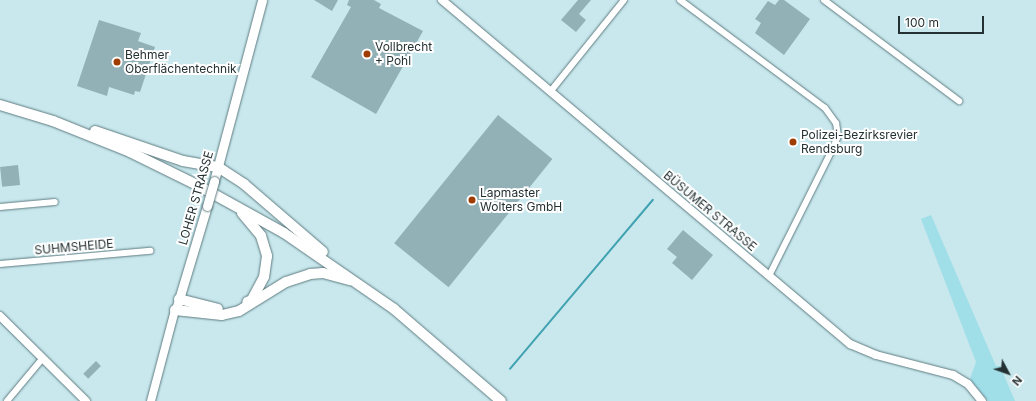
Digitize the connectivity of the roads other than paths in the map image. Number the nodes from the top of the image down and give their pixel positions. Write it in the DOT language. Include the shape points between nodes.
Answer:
graph roads {
  1 [pos="262,0"];
  2 [pos="442,0"];
  3 [pos="624,0"];
  4 [pos="680,0"];
  5 [pos="824,0"];
  6 [pos="550,92"];
  7 [pos="959,101"];
  8 [pos="0,105"];
  9 [pos="53,121"];
  10 [pos="218,167"];
  11 [pos="55,202"];
  12 [pos="233,203"];
  13 [pos="0,207"];
  14 [pos="150,251"];
  15 [pos="0,264"];
  16 [pos="769,276"];
  17 [pos="351,277"];
  18 [pos="363,285"];
  19 [pos="179,299"];
  20 [pos="175,310"];
  21 [pos="0,316"];
  22 [pos="43,358"];
  23 [pos="7,401"];
  24 [pos="86,401"];
  25 [pos="151,401"];
  26 [pos="501,401"];
  27 [pos="982,401"];
  1 -- 10 [label="main road, LOHER STRASSE"];
  2 -- 6 [label="street, BÜSUMER STRASSE"];
  3 -- 6 [label="street"];
  4 -- 16 [label="street" via="825,108 836,123 838,136 833,148"];
  5 -- 7 [label="street"];
  6 -- 16 [label="street, BÜSUMER STRASSE"];
  8 -- 9 [label="main road"];
  9 -- 10 [label="main road" via="76,124 183,161"];
  9 -- 12 [label="main road" via="137,156"];
  10 -- 17 [label="main road" via="244,184"];
  10 -- 19 [label="main road, LOHER STRASSE, bridge"];
  11 -- 13 [label="street"];
  12 -- 17 [label="main road"];
  12 -- 19 [label="main road" via="256,228 266,245 264,277 252,300 221,310"];
  14 -- 15 [label="street, SUHMSHEIDE"];
  16 -- 27 [label="street, BÜSUMER STRASSE" via="856,348 953,375 968,384"];
  17 -- 18 [label="main road"];
  18 -- 20 [label="main road" via="334,275 310,274 286,282 239,310 222,315"];
  18 -- 26 [label="main road" via="424,333"];
  19 -- 20 [label="main road, LOHER STRASSE"];
  20 -- 25 [label="street, LOHER STRASSE"];
  21 -- 22 [label="street"];
  22 -- 23 [label="street"];
  22 -- 24 [label="street"];
}
